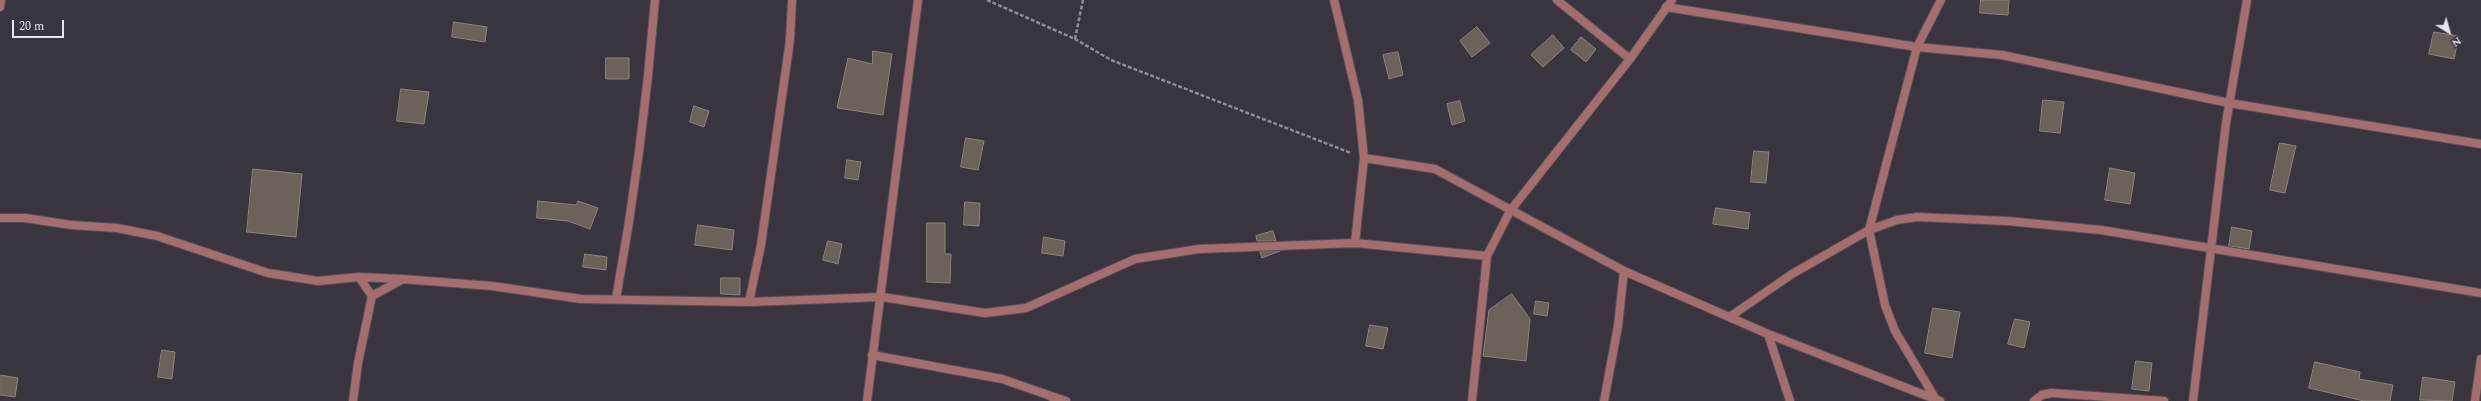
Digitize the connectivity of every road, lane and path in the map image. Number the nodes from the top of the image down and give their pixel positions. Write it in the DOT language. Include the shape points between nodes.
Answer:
graph roads {
  1 [pos="1,0"];
  2 [pos="655,0"];
  3 [pos="792,0"];
  4 [pos="918,0"];
  5 [pos="987,0"];
  6 [pos="1083,0"];
  7 [pos="1334,0"];
  8 [pos="1556,0"];
  9 [pos="1672,0"];
  10 [pos="1941,0"];
  11 [pos="2247,0"];
  12 [pos="0,7"];
  13 [pos="1666,7"];
  14 [pos="1075,39"];
  15 [pos="1917,47"];
  16 [pos="1630,59"];
  17 [pos="2229,103"];
  18 [pos="2481,144"];
  19 [pos="1364,158"];
  20 [pos="1510,210"];
  21 [pos="0,218"];
  22 [pos="1869,230"];
  23 [pos="1355,243"];
  24 [pos="2209,248"];
  25 [pos="1487,256"];
  26 [pos="1624,271"];
  27 [pos="359,277"];
  28 [pos="402,279"];
  29 [pos="2481,293"];
  30 [pos="372,296"];
  31 [pos="882,297"];
  32 [pos="616,299"];
  33 [pos="749,302"];
  34 [pos="1731,316"];
  35 [pos="1768,334"];
  36 [pos="872,355"];
  37 [pos="2481,359"];
  38 [pos="1053,399"];
  39 [pos="1937,399"];
  40 [pos="352,401"];
  41 [pos="867,401"];
  42 [pos="1066,401"];
  43 [pos="1472,401"];
  44 [pos="1604,401"];
  45 [pos="1790,401"];
  46 [pos="2034,401"];
  47 [pos="2164,401"];
  48 [pos="2193,401"];
  49 [pos="2475,401"];
  1 -- 12 [label="street"];
  2 -- 32 [label="street" via="647,102"];
  3 -- 33 [label="street" via="790,40 762,237"];
  4 -- 31 [label="street"];
  5 -- 14 [label="path"];
  6 -- 14 [label="path"];
  7 -- 19 [label="street" via="1358,100"];
  8 -- 16 [label="street"];
  9 -- 13 [label="street"];
  10 -- 15 [label="street"];
  11 -- 17 [label="street"];
  13 -- 15 [label="street"];
  13 -- 16 [label="street"];
  14 -- 19 [label="path" via="1111,60"];
  15 -- 17 [label="street" via="2002,55"];
  15 -- 22 [label="street"];
  16 -- 20 [label="street"];
  17 -- 18 [label="street"];
  17 -- 24 [label="street"];
  19 -- 20 [label="street" via="1434,169"];
  19 -- 23 [label="street"];
  20 -- 25 [label="street"];
  20 -- 26 [label="street"];
  21 -- 27 [label="street" via="25,218 117,228 157,236 268,273 318,281"];
  22 -- 24 [label="street" via="1897,220 1917,218 2007,221 2101,230"];
  22 -- 34 [label="street" via="1792,274"];
  22 -- 39 [label="street" via="1885,304 1895,331"];
  23 -- 25 [label="street"];
  23 -- 31 [label="street" via="1199,249 1135,259 1026,308 985,314"];
  24 -- 29 [label="street"];
  24 -- 48 [label="street"];
  25 -- 43 [label="street"];
  26 -- 34 [label="street"];
  26 -- 44 [label="street" via="1618,326"];
  27 -- 28 [label="street"];
  27 -- 30 [label="street"];
  28 -- 30 [label="street"];
  28 -- 32 [label="street" via="492,286 581,299"];
  30 -- 40 [label="street"];
  31 -- 33 [label="street"];
  31 -- 36 [label="street"];
  32 -- 33 [label="street"];
  34 -- 35 [label="street"];
  35 -- 39 [label="street"];
  35 -- 45 [label="street"];
  36 -- 38 [label="street" via="1002,379"];
  36 -- 41 [label="street"];
  37 -- 49 [label="street"];
  38 -- 42 [label="street"];
  46 -- 47 [label="street" via="2042,395 2051,393"];
}
